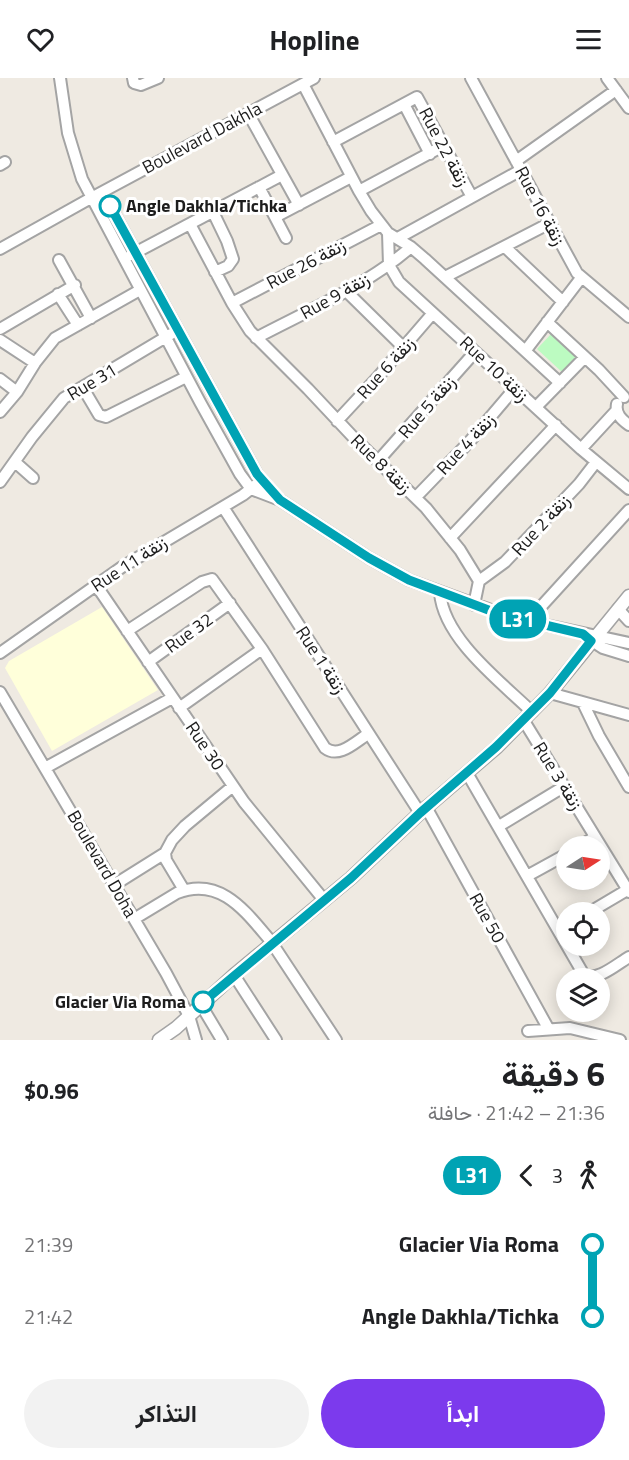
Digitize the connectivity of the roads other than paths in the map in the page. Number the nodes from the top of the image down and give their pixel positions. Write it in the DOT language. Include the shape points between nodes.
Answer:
graph roads {
  1 [pos="60,78"];
  2 [pos="133,78"];
  3 [pos="158,78"];
  4 [pos="314,78"];
  5 [pos="471,78"];
  6 [pos="611,82"];
  7 [pos="303,84"];
  8 [pos="404,104"];
  9 [pos="629,108"];
  10 [pos="248,113"];
  11 [pos="333,142"];
  12 [pos="443,146"];
  13 [pos="429,154"];
  14 [pos="519,166"];
  15 [pos="282,175"];
  16 [pos="351,177"];
  17 [pos="259,187"];
  18 [pos="359,191"];
  19 [pos="472,197"];
  20 [pos="91,198"];
  21 [pos="299,205"];
  22 [pos="213,212"];
  23 [pos="275,217"];
  24 [pos="190,224"];
  25 [pos="550,224"];
  26 [pos="389,232"];
  27 [pos="286,238"];
  28 [pos="411,247"];
  29 [pos="505,247"];
  30 [pos="0,249"];
  31 [pos="136,253"];
  32 [pos="124,259"];
  33 [pos="59,260"];
  34 [pos="389,265"];
  35 [pos="215,272"];
  36 [pos="445,277"];
  37 [pos="581,278"];
  38 [pos="75,285"];
  39 [pos="140,290"];
  40 [pos="346,291"];
  41 [pos="58,294"];
  42 [pos="563,302"];
  43 [pos="232,303"];
  44 [pos="433,313"];
  45 [pos="629,317"];
  46 [pos="91,318"];
  47 [pos="547,322"];
  48 [pos="78,325"];
  49 [pos="0,328"];
  50 [pos="179,330"];
  51 [pos="166,338"];
  52 [pos="256,338"];
  53 [pos="0,340"];
  54 [pos="404,348"];
  55 [pos="526,350"];
  56 [pos="475,352"];
  57 [pos="585,357"];
  58 [pos="35,363"];
  59 [pos="186,377"];
  60 [pos="0,379"];
  61 [pos="560,382"];
  62 [pos="83,387"];
  63 [pos="515,388"];
  64 [pos="17,392"];
  65 [pos="627,398"];
  66 [pos="536,407"];
  67 [pos="616,411"];
  68 [pos="0,412"];
  69 [pos="337,421"];
  70 [pos="556,425"];
  71 [pos="629,425"];
  72 [pos="581,449"];
  73 [pos="15,462"];
  74 [pos="378,462"];
  75 [pos="597,462"];
  76 [pos="33,478"];
  77 [pos="262,480"];
  78 [pos="0,482"];
  79 [pos="251,489"];
  80 [pos="629,489"];
  81 [pos="416,497"];
  82 [pos="280,500"];
  83 [pos="223,507"];
  84 [pos="629,510"];
  85 [pos="450,538"];
  86 [pos="479,581"];
  87 [pos="96,585"];
  88 [pos="441,593"];
  89 [pos="629,596"];
  90 [pos="230,603"];
  91 [pos="474,604"];
  92 [pos="618,609"];
  93 [pos="629,621"];
  94 [pos="527,622"];
  95 [pos="127,631"];
  96 [pos="590,637"];
  97 [pos="629,643"];
  98 [pos="262,649"];
  99 [pos="0,653"];
  100 [pos="629,656"];
  101 [pos="148,663"];
  102 [pos="0,692"];
  103 [pos="550,693"];
  104 [pos="172,698"];
  105 [pos="584,703"];
  106 [pos="179,708"];
  107 [pos="629,715"];
  108 [pos="528,716"];
  109 [pos="368,734"];
  110 [pos="45,768"];
  111 [pos="467,773"];
  112 [pos="232,786"];
  113 [pos="565,786"];
  114 [pos="629,787"];
  115 [pos="423,810"];
  116 [pos="499,826"];
  117 [pos="594,836"];
  118 [pos="165,852"];
  119 [pos="556,860"];
  120 [pos="610,862"];
  121 [pos="527,876"];
  122 [pos="114,885"];
  123 [pos="184,890"];
  124 [pos="628,891"];
  125 [pos="324,900"];
  126 [pos="608,902"];
  127 [pos="134,919"];
  128 [pos="556,920"];
  129 [pos="271,941"];
  130 [pos="573,956"];
  131 [pos="629,957"];
  132 [pos="234,975"];
  133 [pos="201,1005"];
  134 [pos="189,1016"];
  135 [pos="548,1028"];
  136 [pos="570,1028"];
  137 [pos="528,1031"];
  138 [pos="159,1040"];
  139 [pos="196,1040"];
  140 [pos="222,1040"];
  141 [pos="276,1040"];
  142 [pos="336,1040"];
  143 [pos="567,1040"];
  144 [pos="620,1040"];
  1 -- 20 [label="street" via="68,133"];
  2 -- 3 [label="street" via="134,83 141,85"];
  4 -- 7 [label="street, Boulevard Dakhla"];
  5 -- 14 [label="street, Rue 16 زنقة"];
  6 -- 9 [label="street"];
  6 -- 14 [label="street, Rue 26 زنقة"];
  7 -- 10 [label="street, Boulevard Dakhla"];
  7 -- 11 [label="street"];
  8 -- 11 [label="street"];
  8 -- 12 [label="street, Rue 22 زنقة" via="417,97"];
  8 -- 13 [label="street, Rue 22 زنقة"];
  10 -- 15 [label="street"];
  10 -- 20 [label="street, Boulevard Dakhla"];
  11 -- 16 [label="street"];
  12 -- 13 [label="street"];
  12 -- 19 [label="street, Rue 22 زنقة"];
  13 -- 18 [label="street"];
  14 -- 19 [label="street, Rue 26 زنقة"];
  14 -- 25 [label="street, Rue 16 زنقة"];
  15 -- 17 [label="street"];
  15 -- 21 [label="street"];
  16 -- 18 [label="street"];
  16 -- 21 [label="street"];
  17 -- 22 [label="street"];
  17 -- 23 [label="street"];
  18 -- 26 [label="street"];
  19 -- 26 [label="street, Rue 26 زنقة"];
  20 -- 30 [label="street, Boulevard Dakhla"];
  20 -- 31 [label="street" via="110,206"];
  20 -- 32 [label="street"];
  21 -- 23 [label="street"];
  22 -- 24 [label="street"];
  22 -- 35 [label="street" via="233,259"];
  23 -- 27 [label="street"];
  24 -- 31 [label="street"];
  24 -- 35 [label="street, Rue 8 زنقة"];
  25 -- 29 [label="street"];
  25 -- 37 [label="street, Rue 16 زنقة"];
  26 -- 28 [label="street"];
  26 -- 34 [label="street"];
  26 -- 43 [label="street, Rue 26 زنقة"];
  28 -- 34 [label="street, Rue 9 زنقة"];
  28 -- 36 [label="street"];
  29 -- 36 [label="street"];
  29 -- 42 [label="street"];
  31 -- 32 [label="street"];
  31 -- 50 [label="street"];
  32 -- 39 [label="street"];
  33 -- 38 [label="street"];
  34 -- 40 [label="street, Rue 9 زنقة"];
  34 -- 44 [label="street, Rue 10 زنقة" via="399,282"];
  35 -- 43 [label="street, Rue 8 زنقة"];
  36 -- 55 [label="street"];
  37 -- 42 [label="street"];
  37 -- 45 [label="street, Rue 16 زنقة"];
  38 -- 41 [label="street"];
  38 -- 46 [label="street"];
  39 -- 46 [label="street"];
  39 -- 51 [label="street"];
  40 -- 52 [label="street, Rue 9 زنقة"];
  40 -- 54 [label="street"];
  41 -- 48 [label="street"];
  41 -- 49 [label="street"];
  42 -- 47 [label="street"];
  43 -- 52 [label="street, Rue 8 زنقة"];
  44 -- 54 [label="street, Rue 6 زنقة"];
  44 -- 56 [label="street, Rue 10 زنقة"];
  46 -- 48 [label="street"];
  47 -- 55 [label="street"];
  47 -- 57 [label="street"];
  48 -- 58 [label="street" via="55,338"];
  50 -- 51 [label="street, Rue 31"];
  50 -- 77 [label="street"];
  51 -- 59 [label="street"];
  51 -- 62 [label="street, Rue 31"];
  52 -- 69 [label="street, Rue 8 زنقة"];
  53 -- 58 [label="street"];
  54 -- 69 [label="street, Rue 6 زنقة"];
  55 -- 61 [label="street"];
  56 -- 63 [label="street, Rue 10 زنقة"];
  56 -- 74 [label="street, Rue 5 زنقة"];
  57 -- 61 [label="street"];
  57 -- 65 [label="street"];
  58 -- 64 [label="street"];
  59 -- 62 [label="street" via="106,417 99,415"];
  59 -- 79 [label="street"];
  60 -- 64 [label="street"];
  61 -- 66 [label="street"];
  62 -- 73 [label="street, Rue 31" via="64,398"];
  63 -- 66 [label="street, Rue 10 زنقة"];
  63 -- 81 [label="street, Rue 4 زنقة"];
  64 -- 68 [label="street"];
  65 -- 67 [label="street" via="618,402"];
  66 -- 70 [label="street, Rue 10 زنقة"];
  67 -- 71 [label="street"];
  67 -- 72 [label="street"];
  69 -- 74 [label="street, Rue 8 زنقة"];
  70 -- 72 [label="street, Rue 10 زنقة"];
  70 -- 85 [label="street"];
  72 -- 75 [label="street, Rue 10 زنقة"];
  73 -- 76 [label="street"];
  73 -- 78 [label="street, Rue 31"];
  74 -- 81 [label="street, Rue 8 زنقة"];
  75 -- 80 [label="street, Rue 10 زنقة"];
  75 -- 86 [label="street, Rue 2 زنقة" via="505,562"];
  77 -- 79 [label="street, Rue 11 زنقة"];
  77 -- 82 [label="street"];
  79 -- 82 [label="street"];
  79 -- 83 [label="street, Rue 11 زنقة"];
  81 -- 85 [label="street, Rue 8 زنقة"];
  82 -- 88 [label="street" via="383,566"];
  83 -- 87 [label="street, Rue 11 زنقة"];
  83 -- 109 [label="street, Rue 1 زنقة"];
  84 -- 94 [label="street"];
  85 -- 86 [label="street, Rue 8 زنقة"];
  86 -- 91 [label="street"];
  87 -- 95 [label="street, Rue 30"];
  87 -- 99 [label="street, Rue 11 زنقة"];
  88 -- 91 [label="street"];
  88 -- 108 [label="street, Rue 3 زنقة" via="445,615 458,636"];
  89 -- 92 [label="street"];
  90 -- 95 [label="street" via="210,579"];
  90 -- 98 [label="street"];
  90 -- 101 [label="street, Rue 32"];
  91 -- 94 [label="street"];
  92 -- 93 [label="street"];
  92 -- 96 [label="street"];
  94 -- 96 [label="street"];
  95 -- 101 [label="street, Rue 30"];
  96 -- 97 [label="street"];
  96 -- 100 [label="street"];
  96 -- 103 [label="street"];
  98 -- 106 [label="street"];
  98 -- 109 [label="street" via="327,751 338,753"];
  101 -- 104 [label="street, Rue 30"];
  102 -- 110 [label="street, Boulevard Doha"];
  103 -- 105 [label="street"];
  103 -- 108 [label="street"];
  104 -- 106 [label="street, Rue 30"];
  104 -- 110 [label="street"];
  105 -- 107 [label="street"];
  105 -- 114 [label="street"];
  106 -- 112 [label="street, Rue 30"];
  108 -- 111 [label="street"];
  108 -- 113 [label="street, Rue 3 زنقة"];
  109 -- 115 [label="street, Rue 1 زنقة"];
  110 -- 122 [label="street, Boulevard Doha"];
  111 -- 115 [label="street"];
  111 -- 116 [label="street"];
  112 -- 118 [label="street" via="185,826"];
  112 -- 125 [label="street, Rue 30"];
  113 -- 116 [label="street"];
  113 -- 117 [label="street, Rue 3 زنقة"];
  115 -- 125 [label="street"];
  115 -- 135 [label="street, Rue 50"];
  116 -- 121 [label="street"];
  118 -- 122 [label="street"];
  118 -- 123 [label="street"];
  119 -- 121 [label="street"];
  120 -- 124 [label="street, Rue 3 زنقة"];
  121 -- 128 [label="street"];
  122 -- 127 [label="street, Boulevard Doha"];
  123 -- 127 [label="street"];
  123 -- 129 [label="street" via="212,891 230,897"];
  124 -- 126 [label="street"];
  125 -- 129 [label="street"];
  127 -- 134 [label="street, Boulevard Doha"];
  129 -- 132 [label="street"];
  129 -- 142 [label="street"];
  130 -- 131 [label="street" via="589,977"];
  132 -- 133 [label="street"];
  132 -- 141 [label="street"];
  133 -- 134 [label="street"];
  133 -- 140 [label="street"];
  134 -- 138 [label="street"];
  134 -- 139 [label="street, Boulevard Doha"];
  135 -- 136 [label="street"];
  135 -- 137 [label="street"];
  136 -- 143 [label="street"];
  136 -- 144 [label="street"];
}
